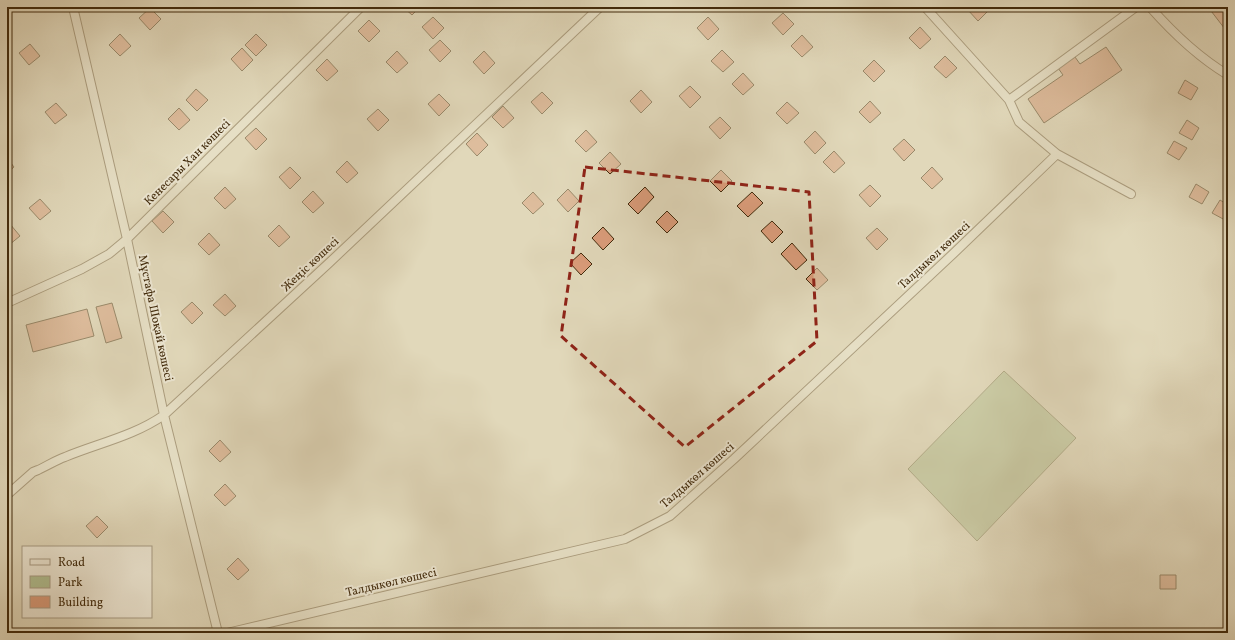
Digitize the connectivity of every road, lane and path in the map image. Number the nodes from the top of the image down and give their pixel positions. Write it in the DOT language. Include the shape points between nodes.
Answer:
graph roads {
  1 [pos="74,7"];
  2 [pos="361,7"];
  3 [pos="600,7"];
  4 [pos="925,7"];
  5 [pos="1136,7"];
  6 [pos="1150,7"];
  7 [pos="1228,75"];
  8 [pos="1009,100"];
  9 [pos="1058,154"];
  10 [pos="1131,194"];
  11 [pos="127,239"];
  12 [pos="7,303"];
  13 [pos="164,415"];
  14 [pos="7,495"];
  15 [pos="218,633"];
  16 [pos="227,633"];
  1 -- 11 [label="street, Мұстафа Шоқай көшесі"];
  2 -- 11 [label="street, Кенесары Хан көшесі"];
  3 -- 13 [label="street, Жеңіс көшесі"];
  4 -- 8 [label="street"];
  5 -- 8 [label="street"];
  6 -- 7 [label="street" via="1168,28 1210,64"];
  8 -- 9 [label="street" via="1019,122"];
  9 -- 10 [label="street"];
  9 -- 16 [label="street, Талдыкөл көшесі" via="670,516 625,539"];
  11 -- 12 [label="street, Кенесары Хан көшесі" via="109,254 82,269"];
  11 -- 13 [label="street, Мұстафа Шоқай көшесі"];
  13 -- 14 [label="street, Жеңіс көшесі" via="124,436 64,457 38,470"];
  13 -- 15 [label="street, Мұстафа Шоқай көшесі"];
}
